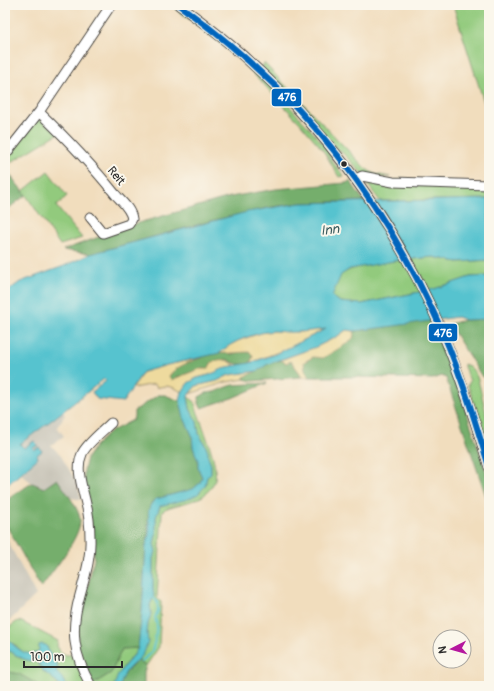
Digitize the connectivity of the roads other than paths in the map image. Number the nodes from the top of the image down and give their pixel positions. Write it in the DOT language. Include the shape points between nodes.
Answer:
graph roads {
  1 [pos="111,5"];
  2 [pos="179,5"];
  3 [pos="39,112"];
  4 [pos="5,155"];
  5 [pos="356,179"];
  6 [pos="489,185"];
  7 [pos="90,217"];
  8 [pos="111,423"];
  9 [pos="489,467"];
  10 [pos="91,686"];
  1 -- 3 [label="street"];
  2 -- 5 [label="street" via="223,38 281,91 322,135"];
  3 -- 4 [label="street"];
  3 -- 7 [label="street, Reit" via="95,169 128,210 132,219 129,224 103,233"];
  5 -- 6 [label="street" via="362,176 392,182"];
  5 -- 9 [label="street" via="415,276 440,327 460,376"];
  8 -- 10 [label="street" via="85,448 79,464 87,506 90,547 74,636 80,664"];
}
